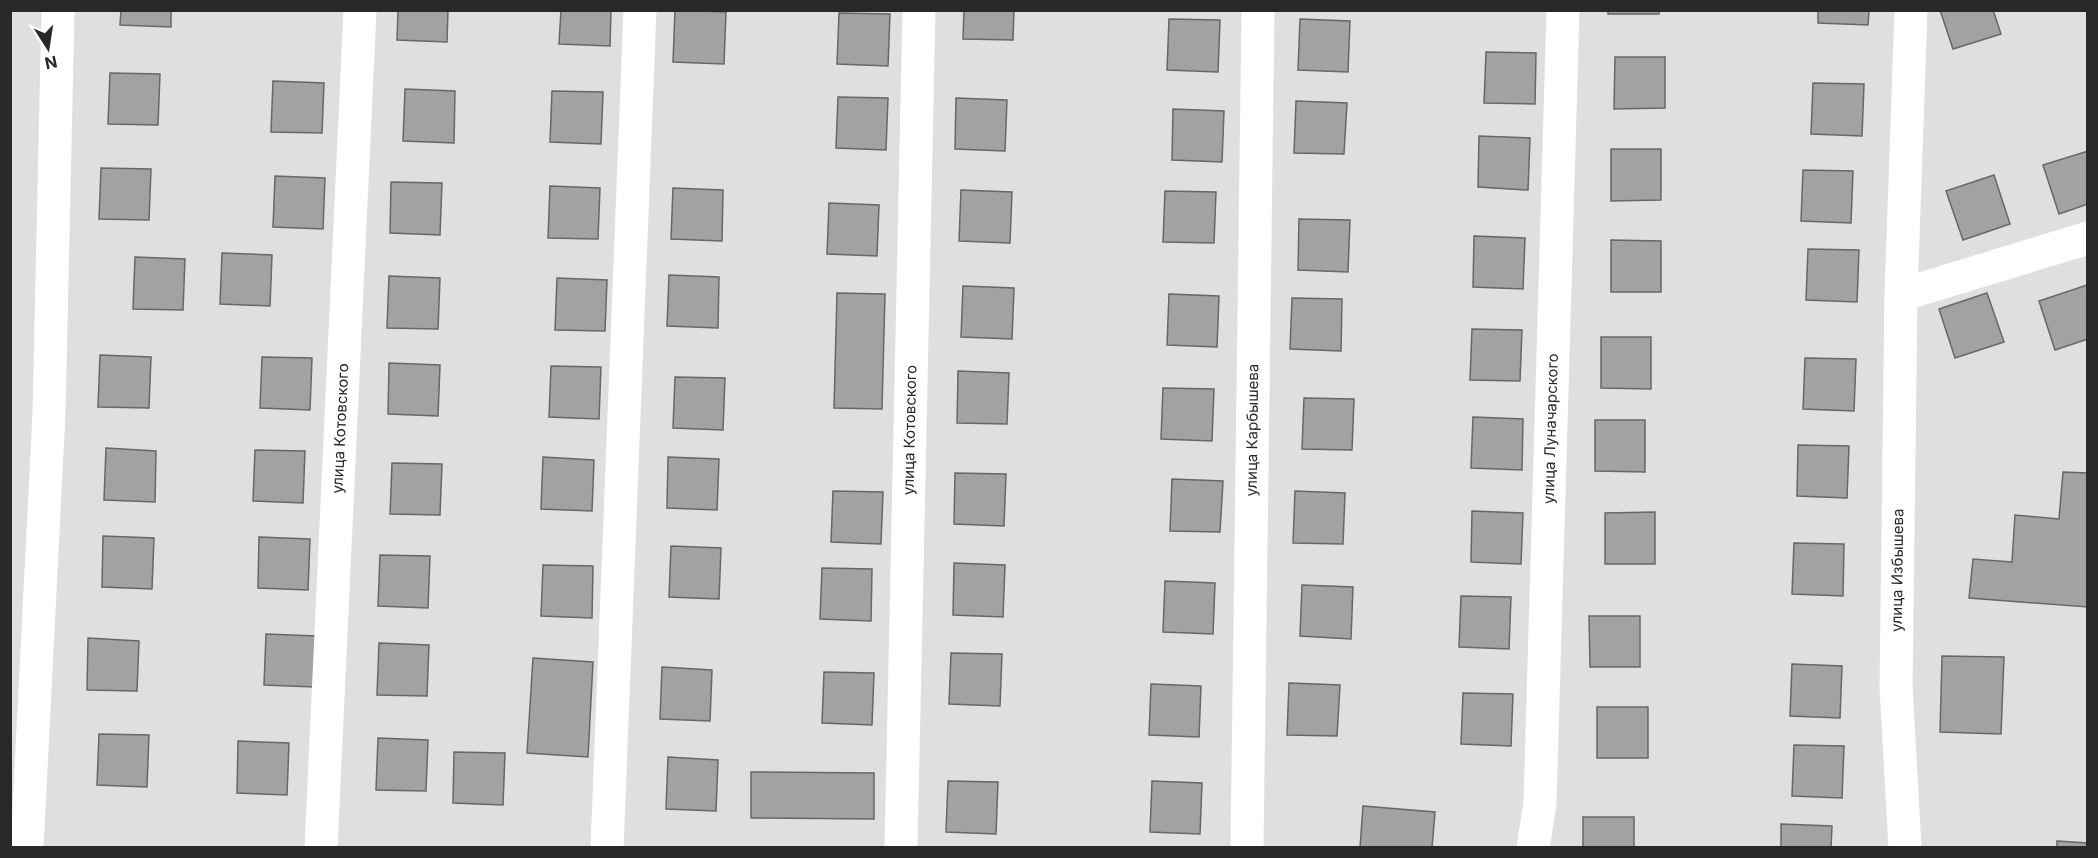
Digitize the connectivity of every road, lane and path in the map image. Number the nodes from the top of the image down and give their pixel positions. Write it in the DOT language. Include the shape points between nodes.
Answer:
graph roads {
  1 [pos="58,10"];
  2 [pos="360,10"];
  3 [pos="640,10"];
  4 [pos="920,10"];
  5 [pos="1258,10"];
  6 [pos="1563,10"];
  7 [pos="1911,10"];
  8 [pos="2088,238"];
  9 [pos="1901,295"];
  10 [pos="27,848"];
  11 [pos="321,848"];
  12 [pos="607,848"];
  13 [pos="901,848"];
  14 [pos="1247,848"];
  15 [pos="1533,848"];
  16 [pos="1905,848"];
  1 -- 10 [label="street" via="49,413"];
  2 -- 11 [label="street, улица Котовского"];
  3 -- 12 [label="street"];
  4 -- 13 [label="street, улица Котовского"];
  5 -- 14 [label="street, улица Карбышева"];
  6 -- 15 [label="street, улица Луначарского" via="1540,803"];
  7 -- 9 [label="street, улица Избышева"];
  8 -- 9 [label="street"];
  9 -- 16 [label="street, улица Избышева" via="1896,687"];
}
